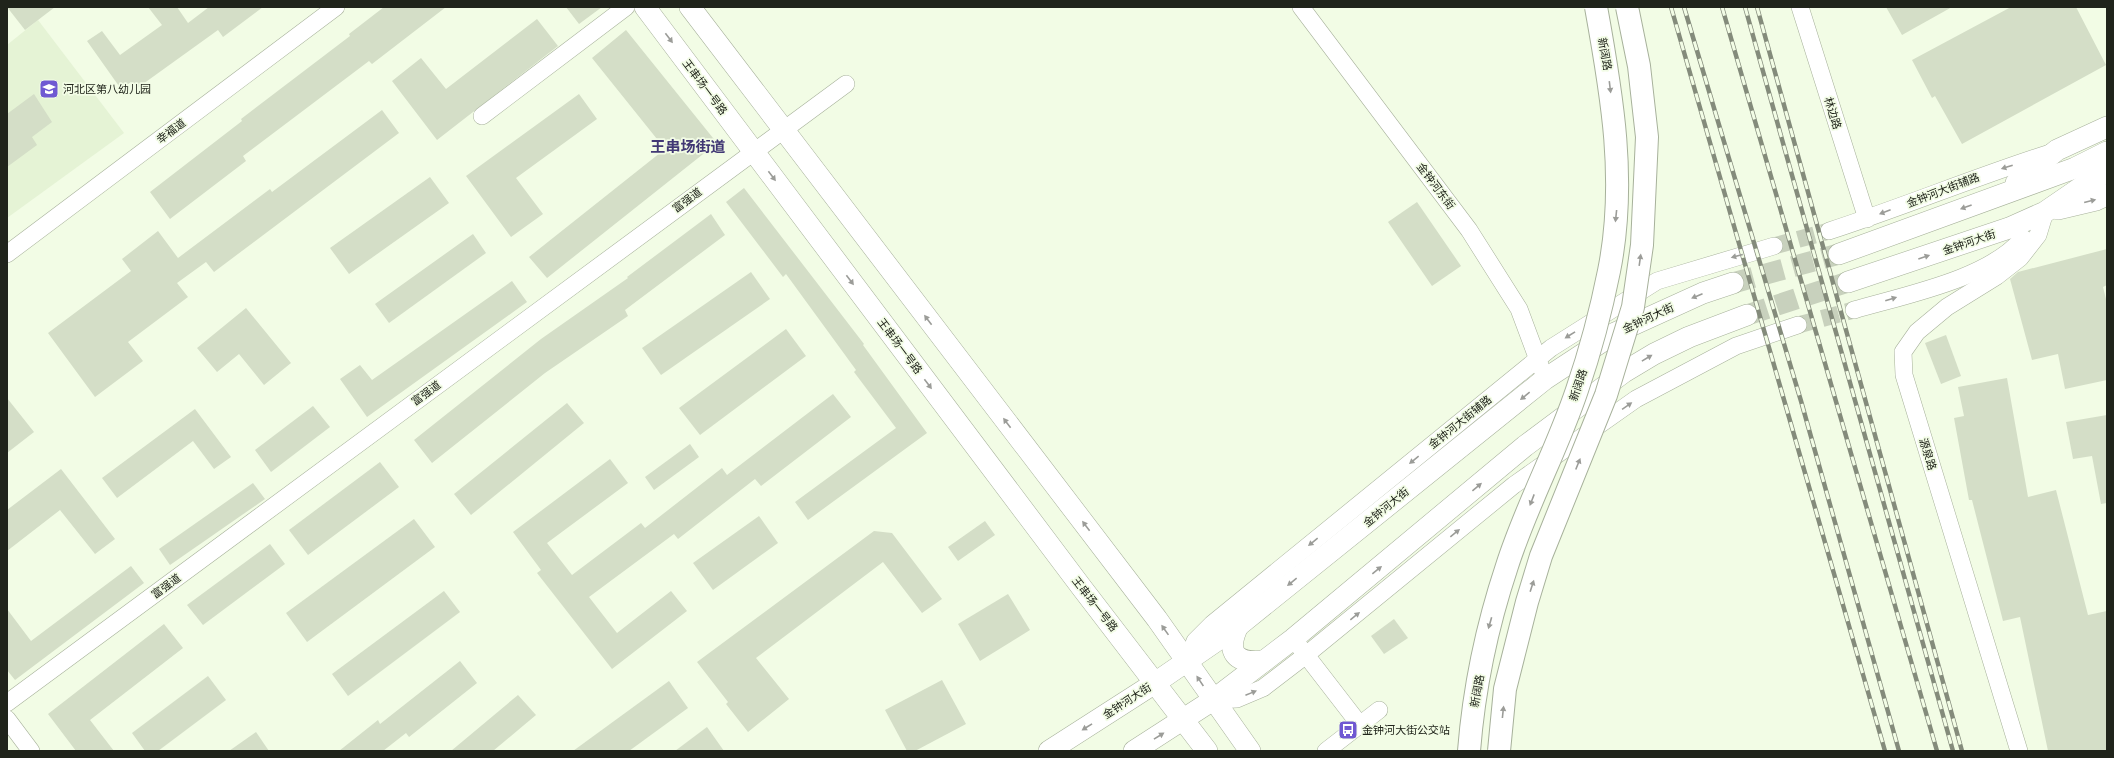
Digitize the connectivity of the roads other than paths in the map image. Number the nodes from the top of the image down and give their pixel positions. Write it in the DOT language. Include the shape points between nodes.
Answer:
graph roads {
  1 [pos="336,7"];
  2 [pos="626,7"];
  3 [pos="645,7"];
  4 [pos="690,7"];
  5 [pos="1301,7"];
  6 [pos="1596,7"];
  7 [pos="1627,7"];
  8 [pos="1800,7"];
  9 [pos="846,84"];
  10 [pos="482,116"];
  11 [pos="2107,127"];
  12 [pos="784,130"];
  13 [pos="2057,150"];
  14 [pos="754,151"];
  15 [pos="2107,152"];
  16 [pos="2107,172"];
  17 [pos="2079,177"];
  18 [pos="2003,194"];
  19 [pos="2107,195"];
  20 [pos="2045,212"];
  21 [pos="1866,219"];
  22 [pos="1829,231"];
  23 [pos="1774,246"];
  24 [pos="7,254"];
  25 [pos="1839,254"];
  26 [pos="1848,282"];
  27 [pos="1734,283"];
  28 [pos="1854,310"];
  29 [pos="1747,315"];
  30 [pos="1798,325"];
  31 [pos="1536,358"];
  32 [pos="1545,379"];
  33 [pos="1238,626"];
  34 [pos="1292,639"];
  35 [pos="1306,655"];
  36 [pos="1264,660"];
  37 [pos="1187,662"];
  38 [pos="1155,683"];
  39 [pos="1213,700"];
  40 [pos="7,703"];
  41 [pos="1379,710"];
  42 [pos="7,719"];
  43 [pos="1183,720"];
  44 [pos="1360,725"];
  45 [pos="31,751"];
  46 [pos="1049,751"];
  47 [pos="1134,751"];
  48 [pos="1207,751"];
  49 [pos="1250,751"];
  50 [pos="1326,751"];
  51 [pos="1468,751"];
  52 [pos="1499,751"];
  53 [pos="2019,751"];
  1 -- 24 [label="street, 幸福道"];
  2 -- 10 [label="street"];
  3 -- 14 [label="main road, 王串场一号路, one-way"];
  4 -- 12 [label="main road"];
  5 -- 31 [label="street, 金钟河东街" via="1469,230 1519,309"];
  6 -- 51 [label="highway, 新阔路, one-way, bridge" via="1616,137 1618,192 1609,271 1577,392 1507,565 1486,634"];
  52 -- 7 [label="highway, one-way, bridge" via="1505,689 1527,602 1541,556 1606,396 1625,337 1636,287 1645,214 1647,137 1639,66"];
  8 -- 21 [label="street, 林边路"];
  9 -- 12 [label="street, 富强道"];
  11 -- 13 [label="main road"];
  12 -- 14 [label="street, 富强道"];
  37 -- 12 [label="main road, one-way" via="1157,619"];
  13 -- 18 [label="main road"];
  13 -- 21 [label="street, 金钟河大街辅路, one-way" via="1981,175"];
  14 -- 38 [label="main road, 王串场一号路, one-way"];
  14 -- 40 [label="street, 富强道"];
  15 -- 17 [label="main road"];
  16 -- 17 [label="main road"];
  17 -- 18 [label="main road"];
  17 -- 20 [label="main road, 金钟河大街"];
  18 -- 25 [label="main road, one-way"];
  20 -- 19 [label="main road, one-way"];
  26 -- 20 [label="main road, 金钟河大街, one-way" via="2009,228"];
  28 -- 20 [label="street, one-way" via="1968,276 2014,250"];
  20 -- 53 [label="street, 源泉路" via="2038,235 2020,258 1997,276 1947,307 1917,332 1903,352 1904,375"];
  21 -- 22 [label="street, 金钟河大街辅路"];
  23 -- 31 [label="street, 金钟河大街辅路, one-way" via="1657,281"];
  27 -- 32 [label="main road, 金钟河大街, one-way" via="1690,298 1615,333"];
  34 -- 29 [label="main road, one-way" via="1525,446 1624,372 1689,337"];
  35 -- 30 [label="street, one-way" via="1514,485 1636,399 1736,346"];
  31 -- 32 [label="street, 金钟河东街"];
  31 -- 37 [label="street, 金钟河大街辅路, one-way" via="1212,624 1195,641"];
  32 -- 33 [label="main road, 金钟河大街, one-way"];
  33 -- 36 [label="main road" via="1232,642 1232,649 1237,657 1247,661"];
  33 -- 37 [label="main road, 金钟河大街"];
  34 -- 35 [label="street"];
  34 -- 36 [label="main road"];
  39 -- 35 [label="street, one-way" via="1237,699 1263,688"];
  35 -- 44 [label="street"];
  36 -- 39 [label="main road"];
  37 -- 38 [label="main road, 金钟河大街"];
  39 -- 37 [label="main road, one-way"];
  38 -- 43 [label="main road, 王串场一号路"];
  38 -- 46 [label="main road, 金钟河大街, one-way"];
  39 -- 43 [label="main road"];
  39 -- 49 [label="main road"];
  41 -- 44 [label="street"];
  42 -- 45 [label="street"];
  47 -- 43 [label="main road, one-way"];
  43 -- 48 [label="main road, 王串场一号路"];
  44 -- 50 [label="street"];
}
